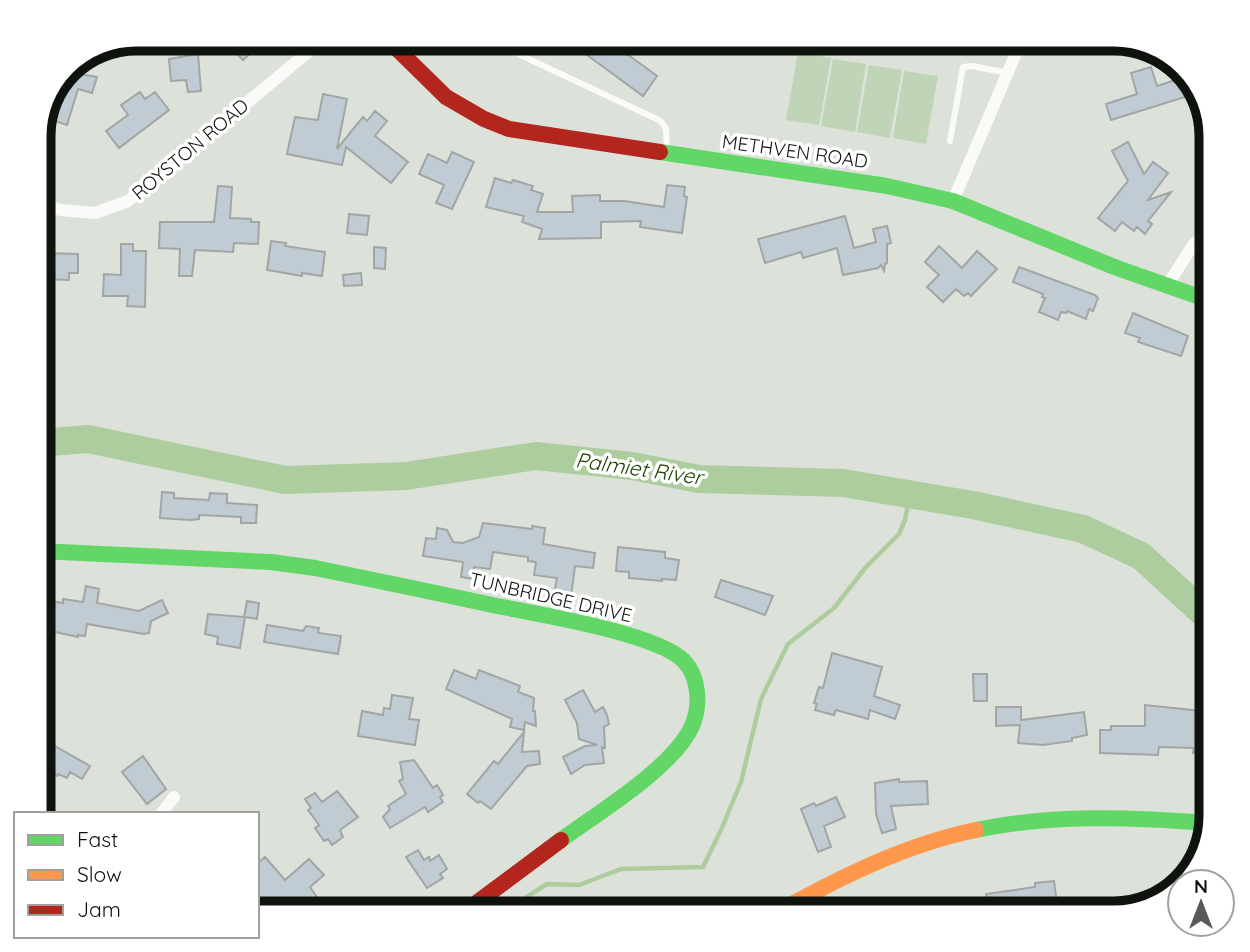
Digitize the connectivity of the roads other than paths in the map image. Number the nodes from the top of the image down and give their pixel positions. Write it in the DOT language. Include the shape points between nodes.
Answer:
graph roads {
  1 [pos="308,51"];
  2 [pos="399,51"];
  3 [pos="513,51"];
  4 [pos="1017,51"];
  5 [pos="1008,73"];
  6 [pos="950,141"];
  7 [pos="667,154"];
  8 [pos="953,201"];
  9 [pos="51,207"];
  10 [pos="1199,240"];
  11 [pos="1167,286"];
  12 [pos="1199,297"];
  13 [pos="51,552"];
  14 [pos="174,797"];
  15 [pos="163,812"];
  16 [pos="1199,822"];
  17 [pos="481,901"];
  18 [pos="801,901"];
  1 -- 9 [label="street, ROYSTON ROAD" via="128,201 95,213"];
  2 -- 7 [label="street, METHVEN ROAD" via="434,87 467,111 493,122 535,135"];
  3 -- 7 [label="lane" via="661,121"];
  4 -- 5 [label="street"];
  5 -- 6 [label="lane" via="963,66"];
  5 -- 8 [label="street"];
  7 -- 8 [label="street, METHVEN ROAD" via="887,186"];
  8 -- 11 [label="street, METHVEN ROAD"];
  10 -- 11 [label="street"];
  11 -- 12 [label="street, METHVEN ROAD"];
  13 -- 17 [label="street, TUNBRIDGE DRIVE" via="314,568 585,624 654,643 683,660 695,677 697,708 693,724 674,753"];
  14 -- 15 [label="street"];
  16 -- 18 [label="street" via="1139,817 994,825 893,855"];
}
